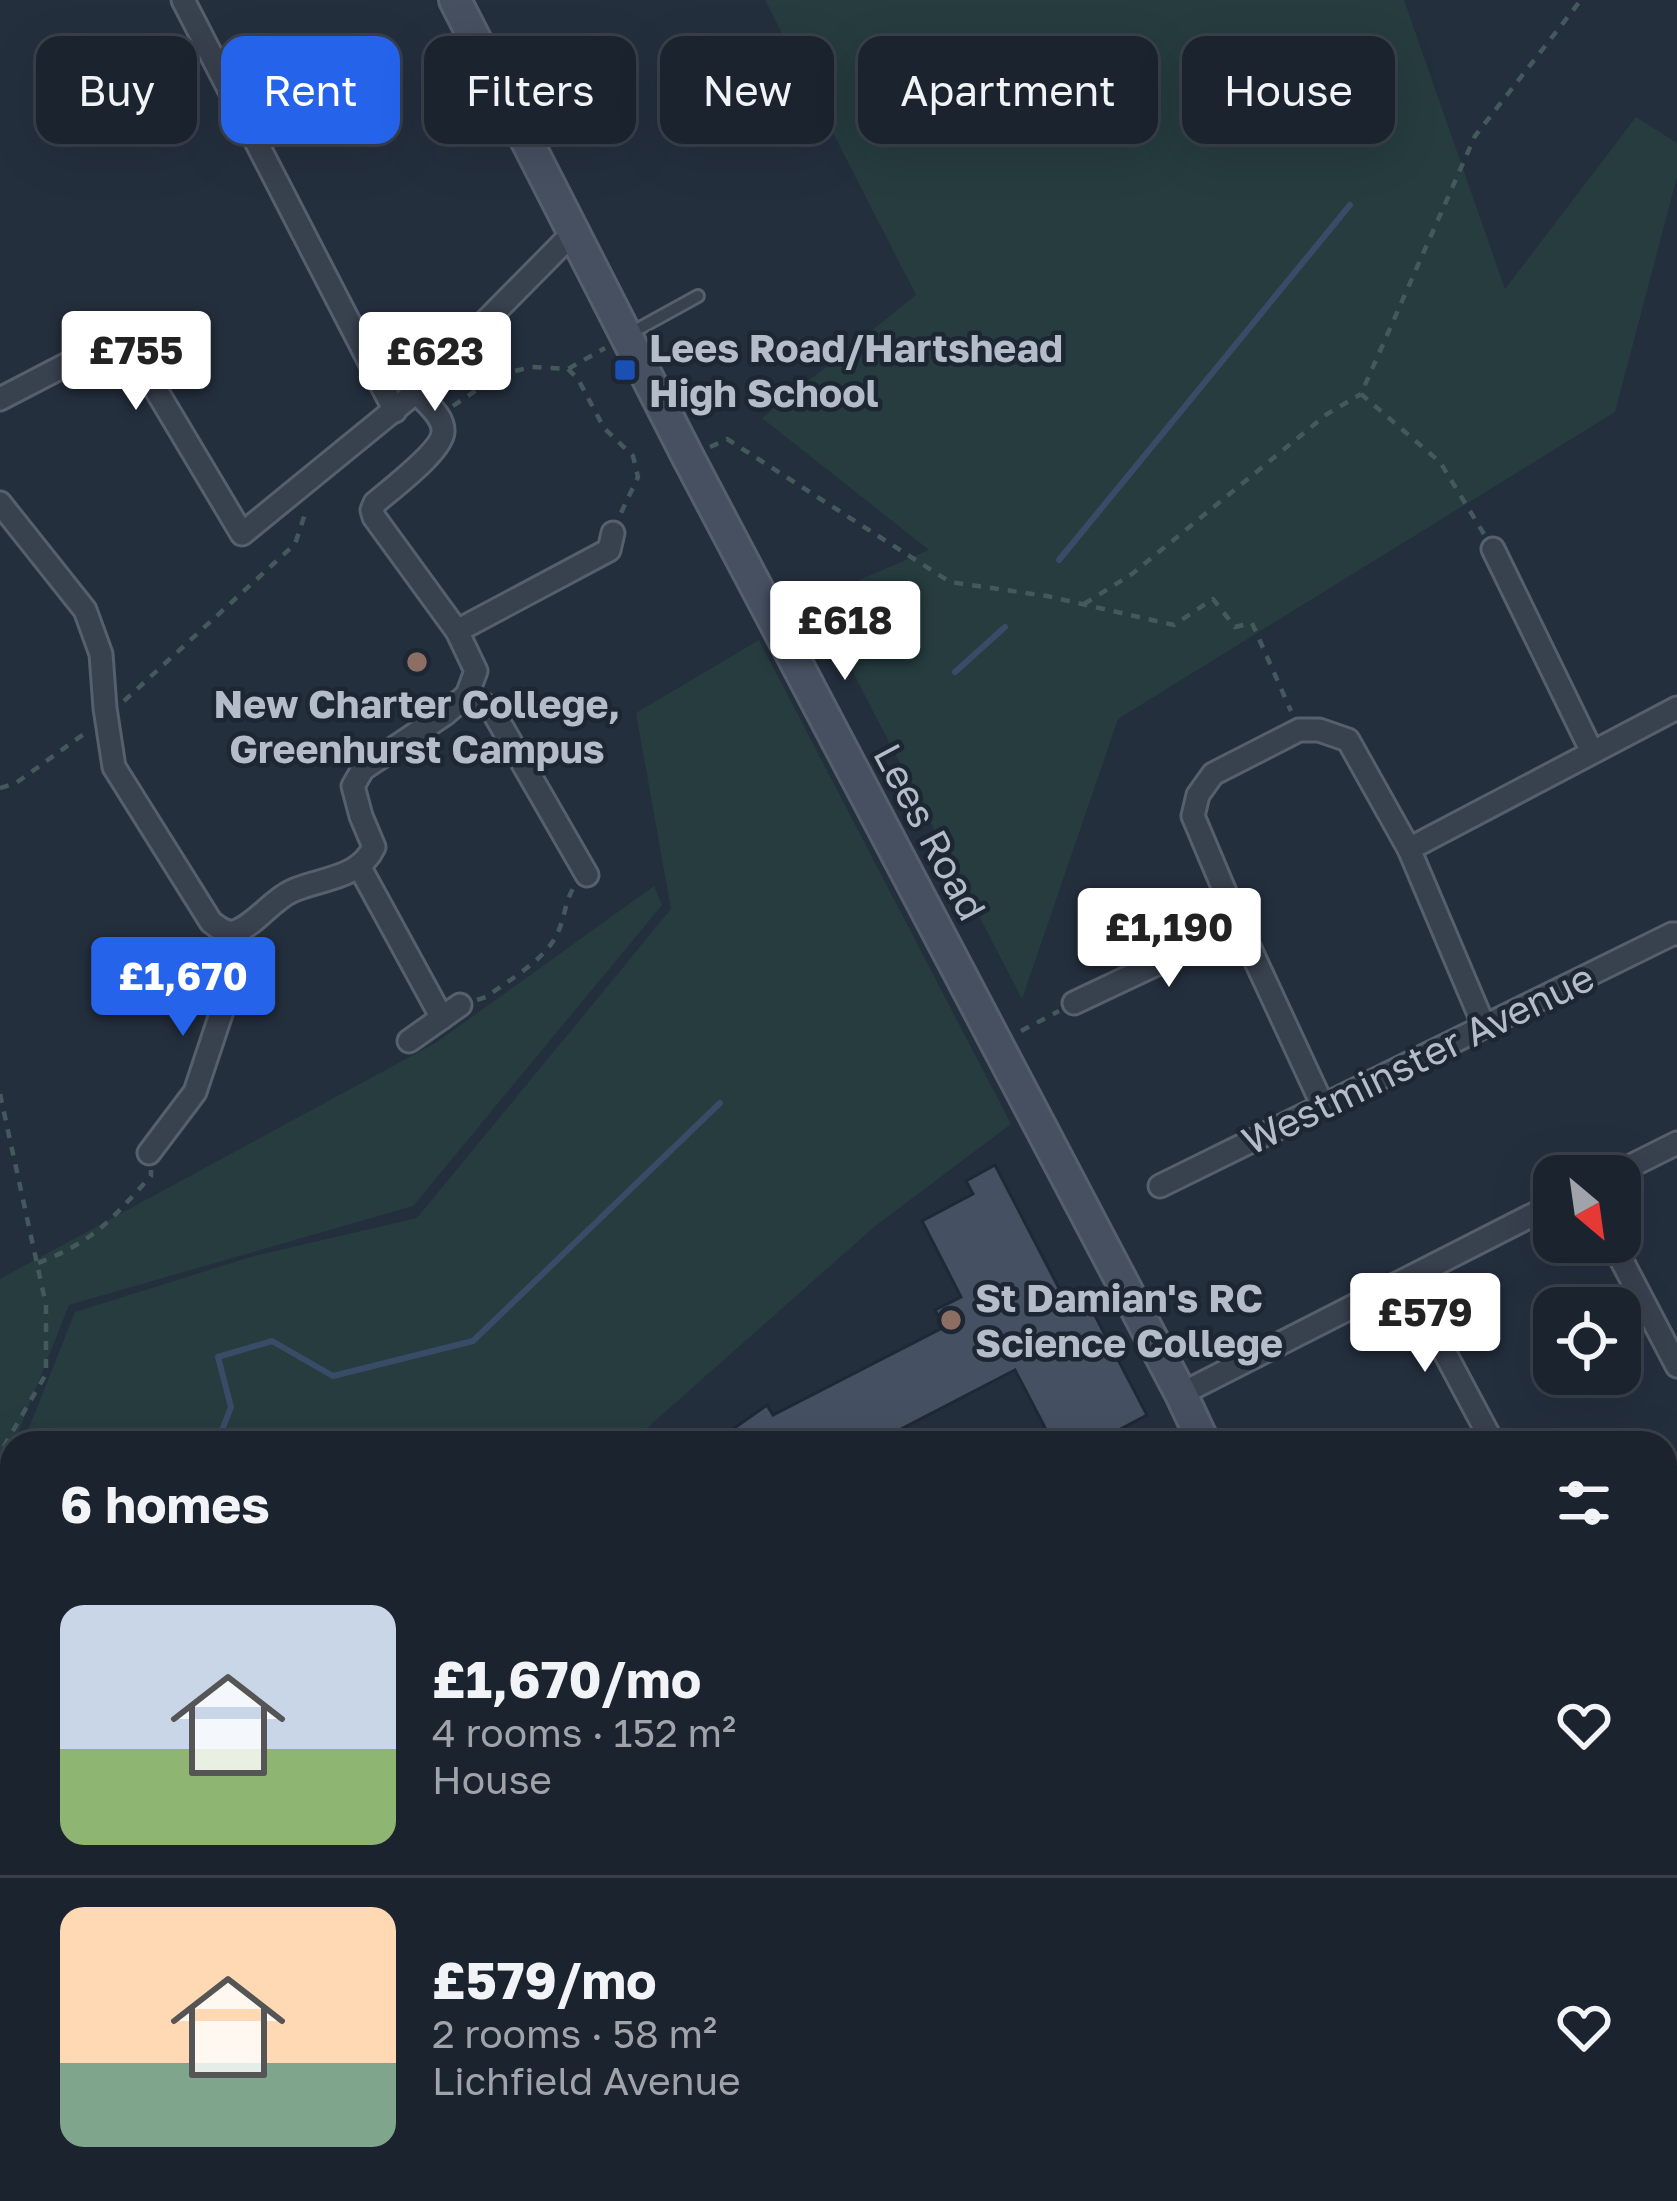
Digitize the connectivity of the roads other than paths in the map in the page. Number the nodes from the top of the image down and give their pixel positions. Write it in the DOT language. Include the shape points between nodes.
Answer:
graph roads {
  1 [pos="183,0"];
  2 [pos="454,0"];
  3 [pos="573,233"];
  4 [pos="698,296"];
  5 [pos="626,336"];
  6 [pos="416,392"];
  7 [pos="0,399"];
  8 [pos="395,411"];
  9 [pos="0,502"];
  10 [pos="614,533"];
  11 [pos="1493,549"];
  12 [pos="457,631"];
  13 [pos="467,695"];
  14 [pos="1677,708"];
  15 [pos="1592,752"];
  16 [pos="1409,850"];
  17 [pos="359,866"];
  18 [pos="587,875"];
  19 [pos="1239,926"];
  20 [pos="235,932"];
  21 [pos="1677,934"];
  22 [pos="1074,1003"];
  23 [pos="1484,1026"];
  24 [pos="409,1041"];
  25 [pos="1323,1106"];
  26 [pos="1677,1144"];
  27 [pos="149,1153"];
  28 [pos="1641,1161"];
  29 [pos="1160,1186"];
  30 [pos="1533,1215"];
  31 [pos="1623,1263"];
  32 [pos="1406,1280"];
  33 [pos="1677,1366"];
  34 [pos="1181,1394"];
  35 [pos="1198,1431"];
  36 [pos="1487,1431"];
  1 -- 8 [label="street"];
  2 -- 3 [label="main road, Lees Road"];
  3 -- 5 [label="main road, Lees Road"];
  3 -- 6 [label="street"];
  4 -- 5 [label="lane"];
  5 -- 34 [label="main road, Lees Road"];
  6 -- 8 [label="street"];
  6 -- 12 [label="street" via="439,417 439,445 372,510"];
  7 -- 8 [label="street" via="104,345 123,344 242,534"];
  9 -- 20 [label="street" via="85,610 101,654 114,767 211,922"];
  10 -- 12 [label="street" via="609,550"];
  11 -- 15 [label="street"];
  12 -- 13 [label="street" via="476,671"];
  13 -- 17 [label="street" via="363,769 353,786 374,848"];
  13 -- 18 [label="street" via="491,708"];
  14 -- 15 [label="street"];
  15 -- 16 [label="street"];
  16 -- 19 [label="street" via="1348,740 1299,730 1214,774 1198,795 1193,816"];
  16 -- 23 [label="street"];
  17 -- 20 [label="street" via="290,892"];
  17 -- 24 [label="street" via="451,1011"];
  19 -- 22 [label="street"];
  19 -- 25 [label="street"];
  20 -- 27 [label="street" via="228,993 195,1093"];
  21 -- 23 [label="street, Westminster Avenue"];
  23 -- 25 [label="street, Westminster Avenue"];
  25 -- 29 [label="street, Westminster Avenue"];
  26 -- 28 [label="street"];
  30 -- 32 [label="street"];
  31 -- 33 [label="street"];
  32 -- 34 [label="street"];
  32 -- 36 [label="street"];
  34 -- 35 [label="main road, Lees Road"];
}
